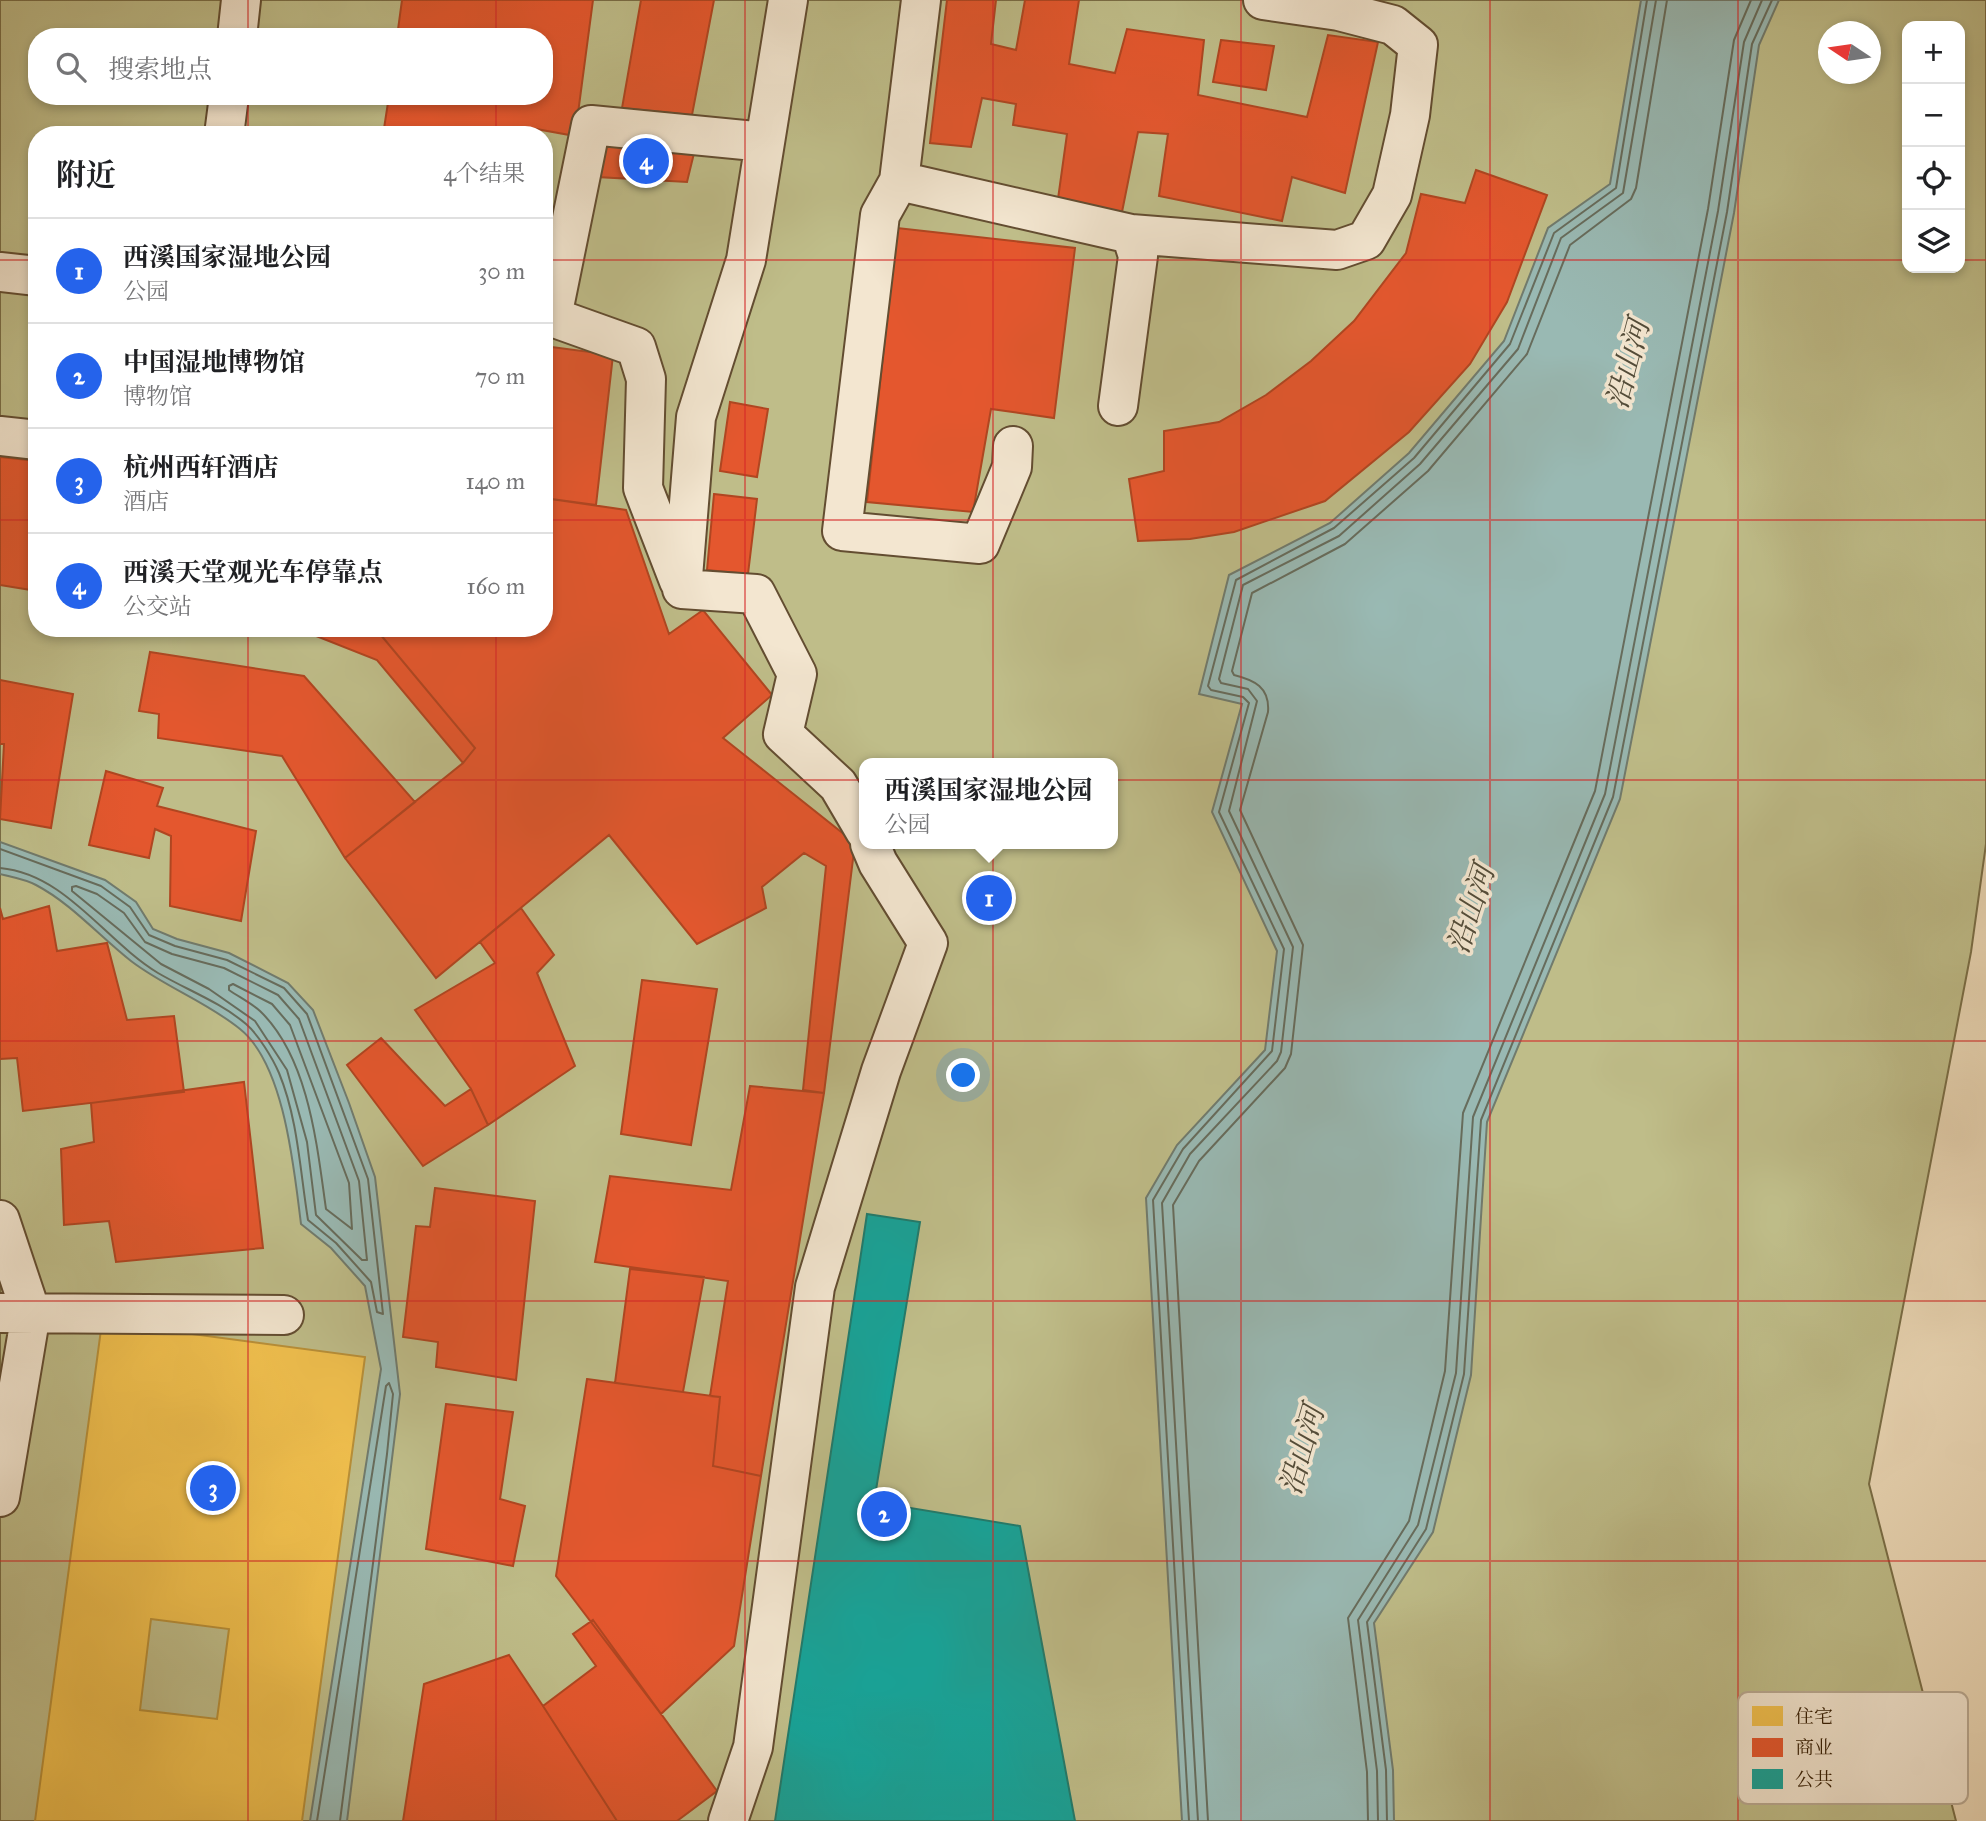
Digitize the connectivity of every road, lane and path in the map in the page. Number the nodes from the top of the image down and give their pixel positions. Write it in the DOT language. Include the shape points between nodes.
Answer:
graph roads {
  1 [pos="242,0"];
  2 [pos="788,0"];
  3 [pos="921,0"];
  4 [pos="1262,0"];
  5 [pos="238,28"];
  6 [pos="228,105"];
  7 [pos="225,126"];
  8 [pos="765,142"];
  9 [pos="899,181"];
  10 [pos="1131,234"];
  11 [pos="0,272"];
  12 [pos="28,275"];
  13 [pos="553,312"];
  14 [pos="553,317"];
  15 [pos="1118,406"];
  16 [pos="0,436"];
  17 [pos="28,439"];
  18 [pos="1013,446"];
  19 [pos="682,589"];
  20 [pos="859,821"];
  21 [pos="872,849"];
  22 [pos="0,1220"];
  23 [pos="15,1313"];
  24 [pos="284,1315"];
  25 [pos="0,1497"];
  26 [pos="728,1821"];
  1 -- 5 [label="street"];
  2 -- 8 [label="street"];
  3 -- 9 [label="street"];
  4 -- 10 [label="street" via="1339,11 1394,25 1418,45 1410,115 1392,195 1366,240 1337,250"];
  6 -- 7 [label="street"];
  8 -- 13 [label="street" via="591,125"];
  8 -- 19 [label="street" via="746,260 696,417"];
  9 -- 10 [label="street"];
  9 -- 18 [label="street" via="880,215 842,531 980,544 1012,467"];
  10 -- 15 [label="street" via="1138,256"];
  11 -- 12 [label="street"];
  14 -- 19 [label="street" via="636,347 646,379 643,488"];
  16 -- 17 [label="street"];
  19 -- 20 [label="street" via="755,594 797,674 783,734 838,785"];
  21 -- 26 [label="street" via="928,943 881,1070 815,1287 753,1747"];
  22 -- 23 [label="street"];
  23 -- 24 [label="street"];
  23 -- 25 [label="street"];
}
